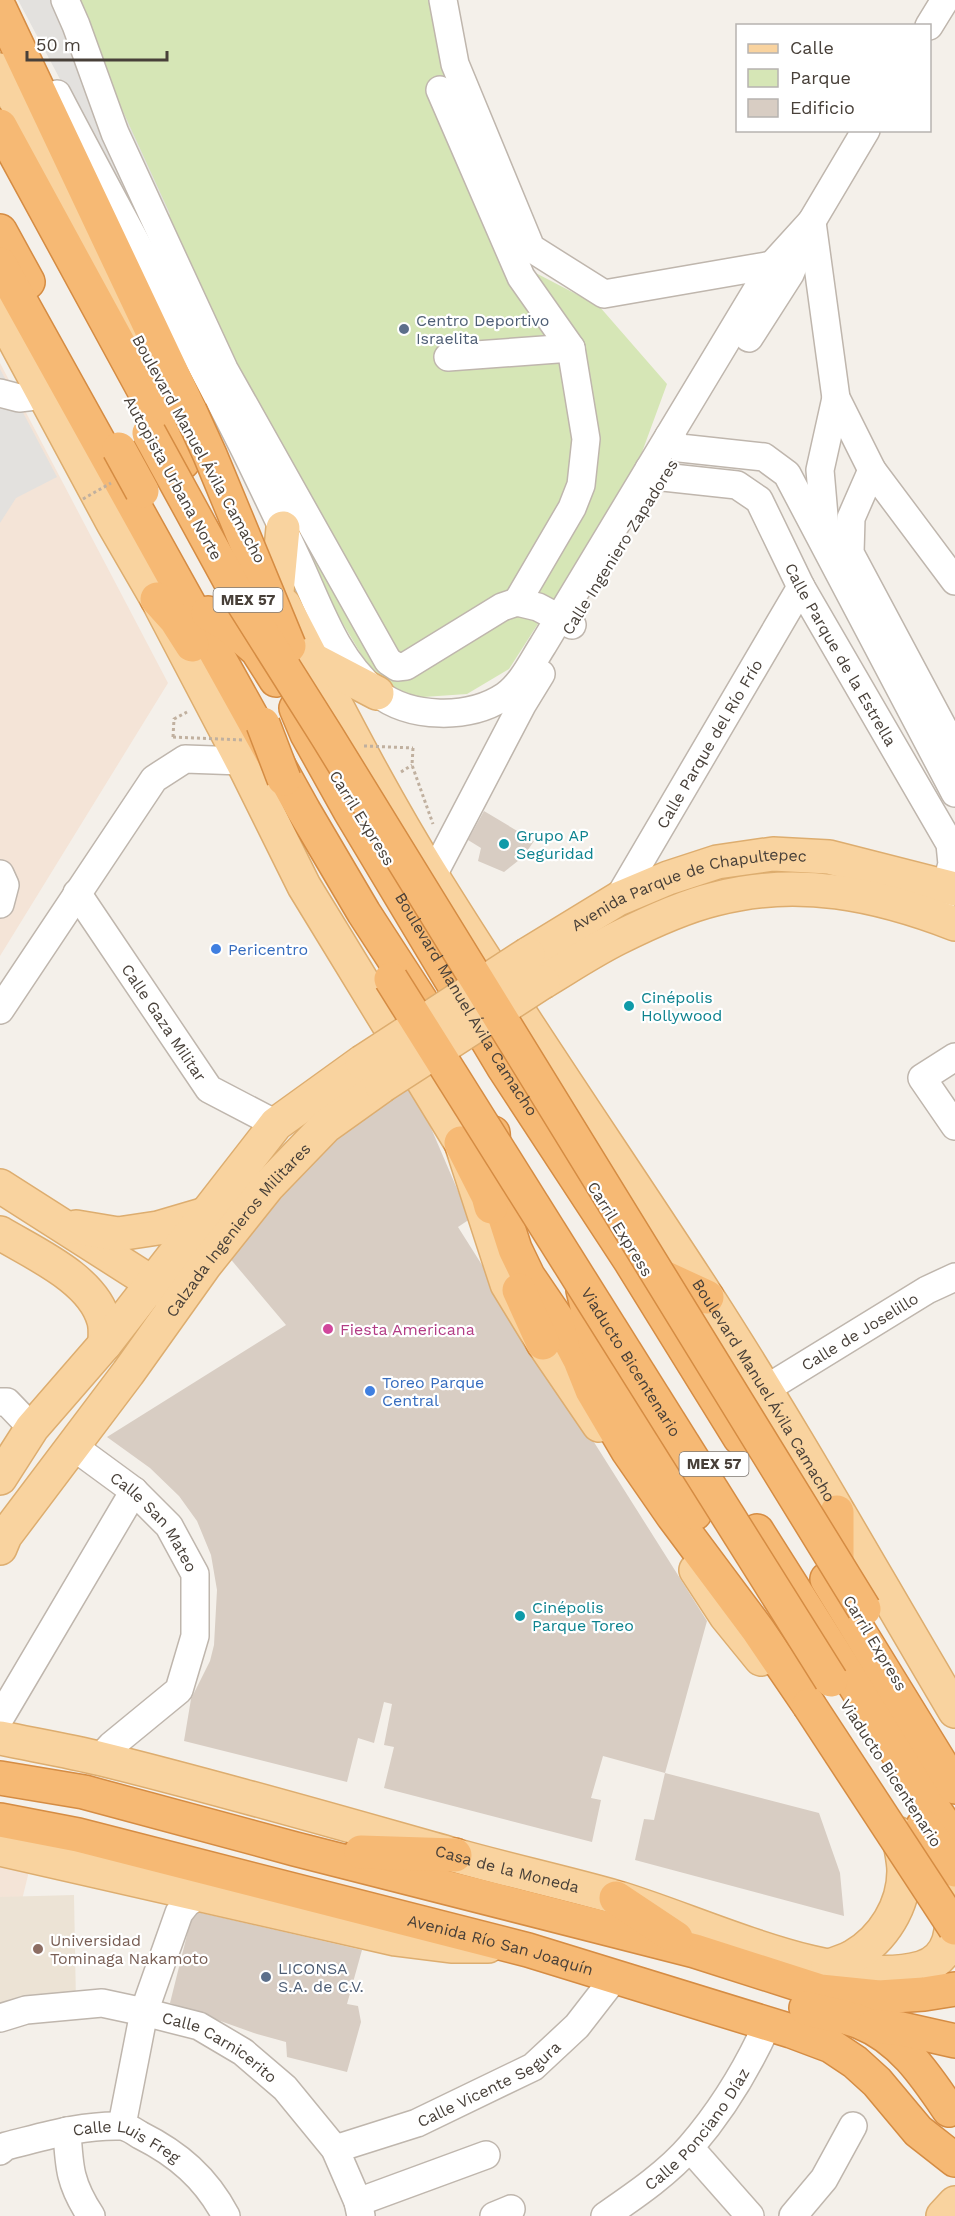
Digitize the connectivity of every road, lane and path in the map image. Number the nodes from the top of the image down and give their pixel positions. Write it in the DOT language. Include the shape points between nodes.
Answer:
graph roads {
  1 [pos="8,0"];
  2 [pos="64,0"];
  3 [pos="443,0"];
  4 [pos="945,0"];
  5 [pos="0,9"];
  6 [pos="930,24"];
  7 [pos="0,70"];
  8 [pos="440,90"];
  9 [pos="0,126"];
  10 [pos="865,132"];
  11 [pos="0,166"];
  12 [pos="812,221"];
  13 [pos="0,231"];
  14 [pos="0,264"];
  15 [pos="772,265"];
  16 [pos="0,312"];
  17 [pos="571,348"];
  18 [pos="448,357"];
  19 [pos="0,393"];
  20 [pos="44,395"];
  21 [pos="836,398"];
  22 [pos="675,442"];
  23 [pos="872,470"];
  24 [pos="656,473"];
  25 [pos="808,516"];
  26 [pos="283,528"];
  27 [pos="779,542"];
  28 [pos="827,551"];
  29 [pos="955,581"];
  30 [pos="801,587"];
  31 [pos="235,590"];
  32 [pos="277,592"];
  33 [pos="157,599"];
  34 [pos="516,602"];
  35 [pos="208,613"];
  36 [pos="565,621"];
  37 [pos="312,659"];
  38 [pos="281,690"];
  39 [pos="377,693"];
  40 [pos="174,718"];
  41 [pos="327,736"];
  42 [pos="173,737"];
  43 [pos="413,748"];
  44 [pos="242,761"];
  45 [pos="412,765"];
  46 [pos="283,773"];
  47 [pos="955,783"];
  48 [pos="955,793"];
  49 [pos="422,876"];
  50 [pos="668,878"];
  51 [pos="952,880"];
  52 [pos="77,893"];
  53 [pos="618,899"];
  54 [pos="678,911"];
  55 [pos="349,913"];
  56 [pos="950,922"];
  57 [pos="536,968"];
  58 [pos="445,1008"];
  59 [pos="0,1010"];
  60 [pos="955,1058"];
  61 [pos="372,1074"];
  62 [pos="492,1116"];
  63 [pos="276,1124"];
  64 [pos="955,1126"];
  65 [pos="461,1143"];
  66 [pos="0,1186"];
  67 [pos="209,1212"];
  68 [pos="59,1224"];
  69 [pos="0,1233"];
  70 [pos="571,1239"];
  71 [pos="631,1262"];
  72 [pos="955,1277"];
  73 [pos="515,1280"];
  74 [pos="153,1283"];
  75 [pos="707,1297"];
  76 [pos="180,1302"];
  77 [pos="543,1343"];
  78 [pos="105,1344"];
  79 [pos="580,1360"];
  80 [pos="765,1389"];
  81 [pos="0,1402"];
  82 [pos="32,1428"];
  83 [pos="74,1447"];
  84 [pos="628,1451"];
  85 [pos="0,1478"];
  86 [pos="134,1491"];
  87 [pos="691,1506"];
  88 [pos="837,1512"];
  89 [pos="0,1548"];
  90 [pos="837,1596"];
  91 [pos="955,1711"];
  92 [pos="0,1718"];
  93 [pos="0,1738"];
  94 [pos="100,1758"];
  95 [pos="955,1761"];
  96 [pos="955,1772"];
  97 [pos="0,1778"];
  98 [pos="955,1786"];
  99 [pos="0,1820"];
  100 [pos="892,1822"];
  101 [pos="955,1840"];
  102 [pos="0,1849"];
  103 [pos="296,1849"];
  104 [pos="455,1855"];
  105 [pos="951,1888"];
  106 [pos="199,1895"];
  107 [pos="616,1898"];
  108 [pos="955,1928"];
  109 [pos="507,1945"];
  110 [pos="695,1951"];
  111 [pos="828,1966"];
  112 [pos="617,1967"];
  113 [pos="951,1990"];
  114 [pos="144,2012"];
  115 [pos="0,2018"];
  116 [pos="767,2025"];
  117 [pos="830,2025"];
  118 [pos="869,2026"];
  119 [pos="902,2029"];
  120 [pos="955,2041"];
  121 [pos="898,2088"];
  122 [pos="945,2106"];
  123 [pos="122,2125"];
  124 [pos="853,2126"];
  125 [pos="67,2131"];
  126 [pos="690,2148"];
  127 [pos="335,2149"];
  128 [pos="0,2151"];
  129 [pos="486,2155"];
  130 [pos="955,2158"];
  131 [pos="359,2209"];
  132 [pos="91,2216"];
  133 [pos="226,2216"];
  134 [pos="605,2216"];
  135 [pos="750,2216"];
  136 [pos="793,2216"];
  1 -- 26 [label="street"];
  2 -- 34 [label="street" via="115,133 224,369 388,661 397,667 406,666"];
  3 -- 15 [label="street" via="455,64 531,248 604,294"];
  4 -- 6 [label="street"];
  5 -- 41 [label="highway, bridge" via="210,454"];
  7 -- 32 [label="main road, Boulevard Manuel Ávila Camacho" via="188,436"];
  8 -- 17 [label="street" via="521,277"];
  9 -- 71 [label="highway, Boulevard Manuel Ávila Camacho / MEX 57" via="203,499 308,734 344,801 504,1068"];
  10 -- 12 [label="street, Calle Ingeniero Zapadores"];
  11 -- 31 [label="highway, Autopista Urbana Norte, bridge"];
  12 -- 15 [label="street, Calle Ingeniero Zapadores"];
  12 -- 21 [label="street"];
  12 -- 22 [label="street, Calle Ingeniero Zapadores" via="790,274"];
  13 -- 35 [label="highway, Autopista Urbana Norte, bridge"];
  14 -- 46 [label="highway, MEX 57"];
  15 -- 22 [label="street, Calle Ingeniero Zapadores"];
  16 -- 20 [label="main road"];
  17 -- 18 [label="street"];
  17 -- 34 [label="street" via="586,439 581,485 572,508"];
  19 -- 20 [label="street" via="20,398"];
  20 -- 33 [label="main road"];
  21 -- 23 [label="street"];
  21 -- 28 [label="street" via="820,470"];
  22 -- 24 [label="street, Calle Ingeniero Zapadores"];
  22 -- 25 [label="street, Calle Parque de la Estrella" via="764,457 787,474"];
  23 -- 29 [label="street"];
  23 -- 47 [label="street" via="851,518 850,553 947,735"];
  24 -- 27 [label="street, Calle Parque de la Estrella" via="737,485 759,500"];
  24 -- 36 [label="street, Calle Ingeniero Zapadores"];
  25 -- 27 [label="street"];
  25 -- 28 [label="street, Calle Parque de la Estrella"];
  26 -- 32 [label="main road"];
  26 -- 39 [label="street" via="340,649"];
  27 -- 30 [label="street, Calle Parque de la Estrella"];
  28 -- 48 [label="street, Calle Parque de la Estrella"];
  30 -- 51 [label="street, Calle Parque de la Estrella" via="950,844"];
  30 -- 53 [label="street, Calle Parque del Río Frío"];
  31 -- 38 [label="highway, Carril Express, bridge"];
  31 -- 41 [label="highway, Autopista Urbana Norte, bridge"];
  32 -- 37 [label="main road, Boulevard Manuel Ávila Camacho"];
  33 -- 44 [label="main road"];
  33 -- 46 [label="highway" via="176,621 259,755"];
  34 -- 36 [label="street"];
  35 -- 38 [label="highway, Carril Express" via="257,650"];
  35 -- 55 [label="highway, Autopista Urbana Norte, bridge" via="249,688 305,834"];
  36 -- 39 [label="street, Calle Ingeniero Zapadores" via="505,695 473,709 430,712 404,706"];
  36 -- 49 [label="street, Calle Ingeniero Zapadores" via="522,705"];
  37 -- 39 [label="main road"];
  37 -- 49 [label="main road, Boulevard Manuel Ávila Camacho"];
  38 -- 96 [label="highway, Carril Express, bridge" via="638,1257"];
  40 -- 42 [label="path"];
  41 -- 49 [label="highway, Autopista Urbana Norte, bridge"];
  43 -- 45 [label="path"];
  44 -- 52 [label="street" via="185,759 154,779"];
  44 -- 65 [label="main road" via="303,886"];
  46 -- 62 [label="highway, MEX 57" via="364,913"];
  49 -- 75 [label="main road, Boulevard Manuel Ávila Camacho"];
  49 -- 95 [label="highway, bridge"];
  50 -- 51 [label="main road, Avenida Parque de Chapultepec" via="717,862 773,854 829,857"];
  50 -- 53 [label="main road, Avenida Parque de Chapultepec"];
  50 -- 54 [label="main road"];
  51 -- 56 [label="street, Calle Parque de la Estrella"];
  52 -- 59 [label="street"];
  52 -- 63 [label="street, Calle Gaza Militar" via="209,1089"];
  53 -- 57 [label="main road, Avenida Parque de Chapultepec"];
  54 -- 56 [label="main road, Avenida Parque de Chapultepec" via="734,894 785,890 852,893"];
  54 -- 57 [label="main road, Avenida Parque de Chapultepec"];
  55 -- 105 [label="highway, Viaducto Bicentenario, bridge" via="908,1803"];
  57 -- 58 [label="main road, Avenida Parque de Chapultepec, bridge"];
  57 -- 61 [label="main road, Calzada Ingenieros Militares, bridge"];
  58 -- 61 [label="main road, Calzada Ingenieros Militares, bridge"];
  60 -- 64 [label="street" via="922,1078"];
  61 -- 63 [label="main road, Calzada Ingenieros Militares"];
  61 -- 76 [label="main road, Calzada Ingenieros Militares" via="267,1186"];
  62 -- 70 [label="highway, MEX 57"];
  62 -- 79 [label="highway" via="497,1193 514,1249"];
  63 -- 67 [label="main road, Calzada Ingenieros Militares"];
  65 -- 73 [label="highway" via="488,1196"];
  65 -- 77 [label="main road" via="507,1284"];
  66 -- 68 [label="main road"];
  67 -- 68 [label="main road" via="158,1228 118,1234"];
  67 -- 74 [label="main road, Calzada Ingenieros Militares"];
  68 -- 74 [label="main road"];
  69 -- 78 [label="main road" via="64,1271 93,1297 105,1322"];
  70 -- 87 [label="highway" via="596,1344"];
  70 -- 101 [label="highway, MEX 57"];
  71 -- 75 [label="highway"];
  71 -- 90 [label="highway, Boulevard Manuel Ávila Camacho / MEX 57"];
  72 -- 80 [label="street, Calle de Joselillo" via="927,1290"];
  73 -- 77 [label="highway"];
  73 -- 84 [label="highway" via="550,1325 584,1394"];
  74 -- 76 [label="main road"];
  74 -- 78 [label="main road, Calzada Ingenieros Militares"];
  75 -- 80 [label="main road, Boulevard Manuel Ávila Camacho"];
  76 -- 83 [label="main road, Calzada Ingenieros Militares"];
  77 -- 100 [label="main road" via="726,1616"];
  78 -- 82 [label="main road, Calzada Ingenieros Militares"];
  79 -- 84 [label="highway" via="592,1390"];
  79 -- 87 [label="highway"];
  80 -- 88 [label="main road, Boulevard Manuel Ávila Camacho"];
  81 -- 82 [label="street" via="7,1402"];
  82 -- 85 [label="main road, Calzada Ingenieros Militares"];
  83 -- 86 [label="street, Calle San Mateo"];
  83 -- 89 [label="main road, Calzada Ingenieros Militares" via="5,1536"];
  84 -- 108 [label="highway, bridge" via="803,1695"];
  86 -- 92 [label="street"];
  86 -- 94 [label="street, Calle San Mateo" via="169,1526 195,1574 195,1636 179,1690"];
  87 -- 100 [label="highway"];
  88 -- 90 [label="highway"];
  88 -- 91 [label="main road, Boulevard Manuel Ávila Camacho"];
  90 -- 98 [label="highway, Boulevard Manuel Ávila Camacho / MEX 57"];
  93 -- 94 [label="main road, Casa de la Moneda"];
  94 -- 104 [label="main road, Casa de la Moneda"];
  97 -- 103 [label="highway" via="84,1792"];
  99 -- 109 [label="highway, Avenida Río San Joaquín" via="78,1835"];
  100 -- 105 [label="main road"];
  100 -- 111 [label="main road" via="904,1872 899,1902 891,1920 868,1947 852,1958"];
  102 -- 106 [label="main road"];
  103 -- 104 [label="highway"];
  103 -- 110 [label="highway"];
  104 -- 107 [label="main road, Casa de la Moneda"];
  105 -- 111 [label="main road, Casa de la Moneda" via="952,1932 949,1944 936,1961 922,1968 896,1971 854,1971"];
  106 -- 109 [label="main road" via="423,1944"];
  106 -- 114 [label="street" via="179,1912"];
  107 -- 110 [label="highway"];
  107 -- 111 [label="main road, Casa de la Moneda"];
  109 -- 112 [label="highway, Avenida Río San Joaquín" via="547,1956 579,1955"];
  110 -- 113 [label="highway" via="820,1990 879,1997"];
  112 -- 116 [label="highway, Avenida Río San Joaquín"];
  112 -- 117 [label="highway" via="664,1976"];
  112 -- 118 [label="highway" via="669,1966"];
  112 -- 127 [label="street, Calle Vicente Segura" via="577,2026 533,2067 417,2123"];
  114 -- 115 [label="street, Calle Carnicerito" via="102,2003 26,2010"];
  114 -- 123 [label="street"];
  114 -- 127 [label="street, Calle Carnicerito" via="199,2026 243,2052 285,2088"];
  116 -- 126 [label="street, Calle Ponciano Díaz" via="727,2100"];
  116 -- 130 [label="highway, Avenida Río San Joaquín" via="831,2046 855,2062 918,2131"];
  117 -- 121 [label="highway" via="870,2056"];
  117 -- 122 [label="highway" via="886,2046"];
  118 -- 119 [label="highway"];
  118 -- 122 [label="highway" via="898,2044"];
  119 -- 120 [label="highway"];
  119 -- 122 [label="highway" via="927,2063"];
  121 -- 122 [label="highway"];
  121 -- 130 [label="highway"];
  123 -- 125 [label="street, Calle Luis Freg"];
  123 -- 133 [label="street, Calle Luis Freg" via="165,2148 196,2175 215,2195"];
  124 -- 136 [label="street" via="824,2179"];
  125 -- 128 [label="street, Calle Luis Freg" via="6,2146"];
  125 -- 132 [label="street" via="69,2168 78,2196"];
  126 -- 134 [label="street, Calle Ponciano Díaz"];
  126 -- 135 [label="street"];
  127 -- 131 [label="street, Calle Carnicerito"];
  129 -- 131 [label="street"];
}
